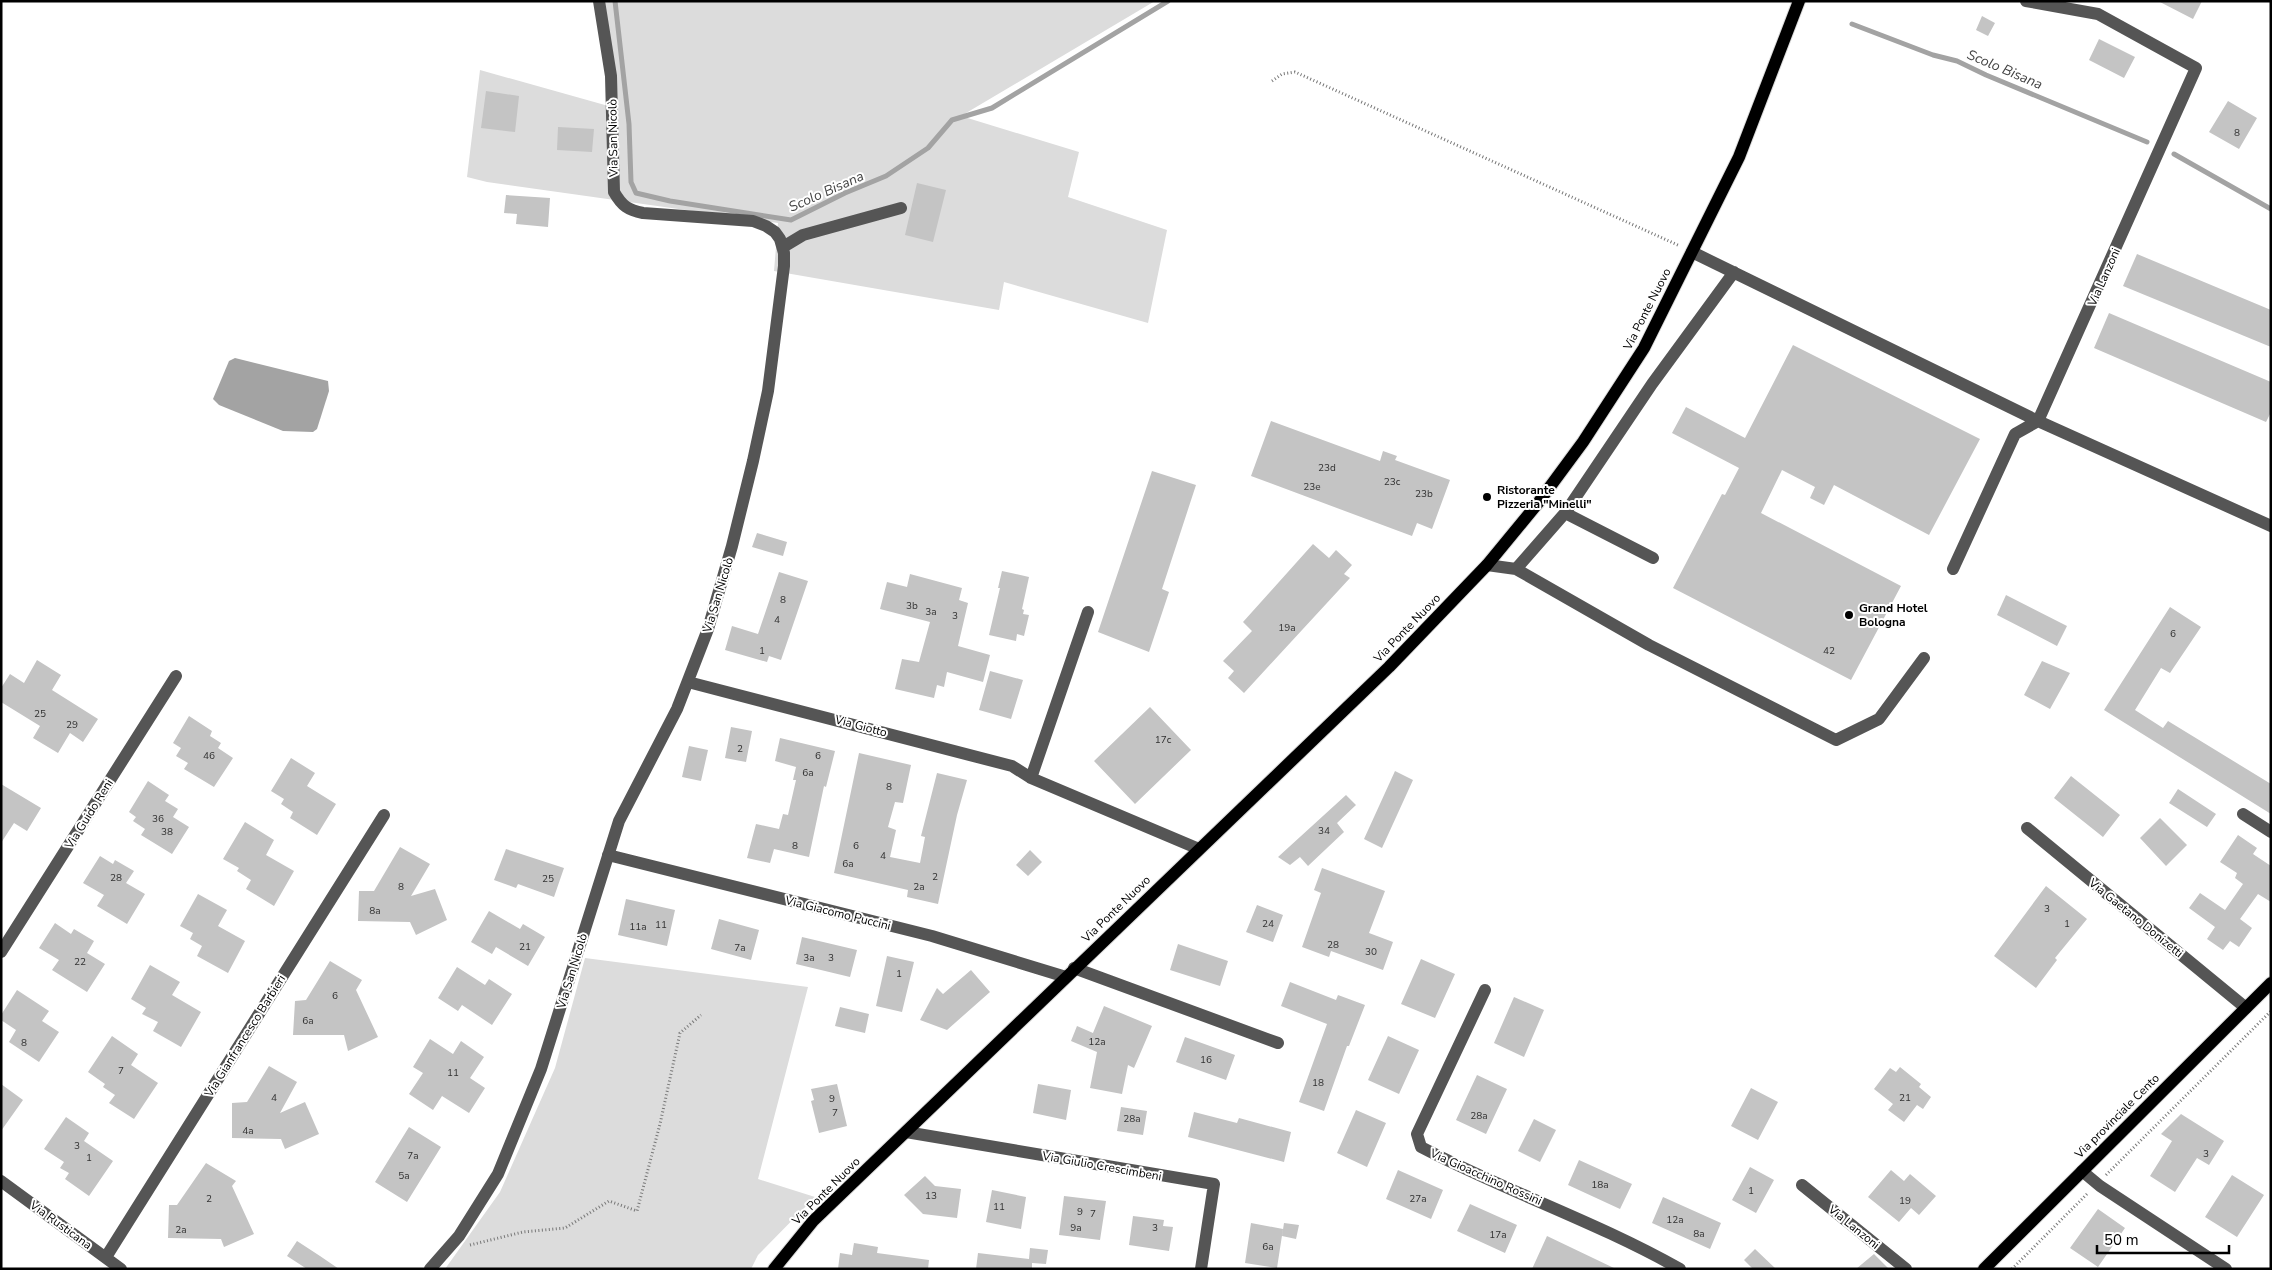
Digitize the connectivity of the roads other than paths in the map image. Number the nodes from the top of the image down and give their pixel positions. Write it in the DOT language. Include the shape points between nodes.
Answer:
graph roads {
  1 [pos="600,1"];
  2 [pos="1800,1"];
  3 [pos="2026,1"];
  4 [pos="901,208"];
  5 [pos="783,247"];
  6 [pos="1692,252"];
  7 [pos="1734,272"];
  8 [pos="2038,421"];
  9 [pos="1565,513"];
  10 [pos="2271,526"];
  11 [pos="1653,558"];
  12 [pos="1487,565"];
  13 [pos="1516,569"];
  14 [pos="1953,569"];
  15 [pos="1088,612"];
  16 [pos="1924,658"];
  17 [pos="176,676"];
  18 [pos="688,682"];
  19 [pos="1032,778"];
  20 [pos="2243,814"];
  21 [pos="384,815"];
  22 [pos="2027,828"];
  23 [pos="2271,832"];
  24 [pos="1199,849"];
  25 [pos="608,855"];
  26 [pos="1,952"];
  27 [pos="1070,973"];
  28 [pos="2271,983"];
  29 [pos="1485,990"];
  30 [pos="2246,1008"];
  31 [pos="1278,1043"];
  32 [pos="906,1132"];
  33 [pos="2082,1171"];
  34 [pos="1,1181"];
  35 [pos="1802,1186"];
  36 [pos="106,1257"];
  37 [pos="122,1269"];
  38 [pos="430,1269"];
  39 [pos="774,1269"];
  40 [pos="1201,1269"];
  41 [pos="1680,1269"];
  42 [pos="1906,1269"];
  43 [pos="1984,1269"];
  44 [pos="2226,1269"];
  1 -- 5 [label="street, Via San Nicolò" via="611,76 614,192 620,203 629,210 643,213 753,221 775,232"];
  2 -- 6 [label="main road, Via Ponte Nuovo" via="1739,157"];
  3 -- 8 [label="street, Via Lanzoni" via="2098,14 2196,68"];
  4 -- 5 [label="street" via="803,235"];
  5 -- 18 [label="street, Via San Nicolò" via="784,266 768,391 754,461 708,629"];
  6 -- 7 [label="street"];
  6 -- 12 [label="main road, Via Ponte Nuovo" via="1644,348 1593,426 1538,503"];
  7 -- 8 [label="street"];
  7 -- 9 [label="street" via="1652,384"];
  8 -- 10 [label="street"];
  8 -- 14 [label="street" via="2015,434"];
  9 -- 11 [label="street"];
  9 -- 13 [label="street"];
  12 -- 13 [label="street"];
  12 -- 24 [label="main road, Via Ponte Nuovo" via="1388,667"];
  13 -- 16 [label="street" via="1648,644 1836,740 1879,719"];
  15 -- 19 [label="street"];
  17 -- 26 [label="street, Via Guido Reni"];
  18 -- 19 [label="street, Via Giotto" via="1012,766"];
  18 -- 25 [label="street, Via San Nicolò" via="619,821"];
  19 -- 24 [label="street, Via Giotto"];
  20 -- 23 [label="street"];
  21 -- 36 [label="street, Via Gianfrancesco Barbieri"];
  22 -- 30 [label="street, Via Gaetano Donizetti"];
  24 -- 27 [label="main road, Via Ponte Nuovo"];
  25 -- 27 [label="street, Via Giacomo Puccini"];
  25 -- 38 [label="street, Via San Nicolò" via="561,1010 498,1174 459,1236"];
  27 -- 31 [label="street"];
  27 -- 32 [label="main road, Via Ponte Nuovo"];
  28 -- 30 [label="main road, Via provinciale Cento"];
  29 -- 41 [label="street, Via Gioacchino Rossini" via="1417,1134 1421,1147"];
  30 -- 33 [label="main road, Via provinciale Cento"];
  32 -- 39 [label="main road, Via Ponte Nuovo" via="813,1221"];
  32 -- 40 [label="street, Via Giulio Crescimbeni" via="1214,1184"];
  33 -- 43 [label="main road, Via provinciale Cento"];
  33 -- 44 [label="street"];
  34 -- 36 [label="street, Via Rusticana"];
  35 -- 42 [label="street, Via Lanzoni"];
  36 -- 37 [label="street, Via Rusticana"];
}
